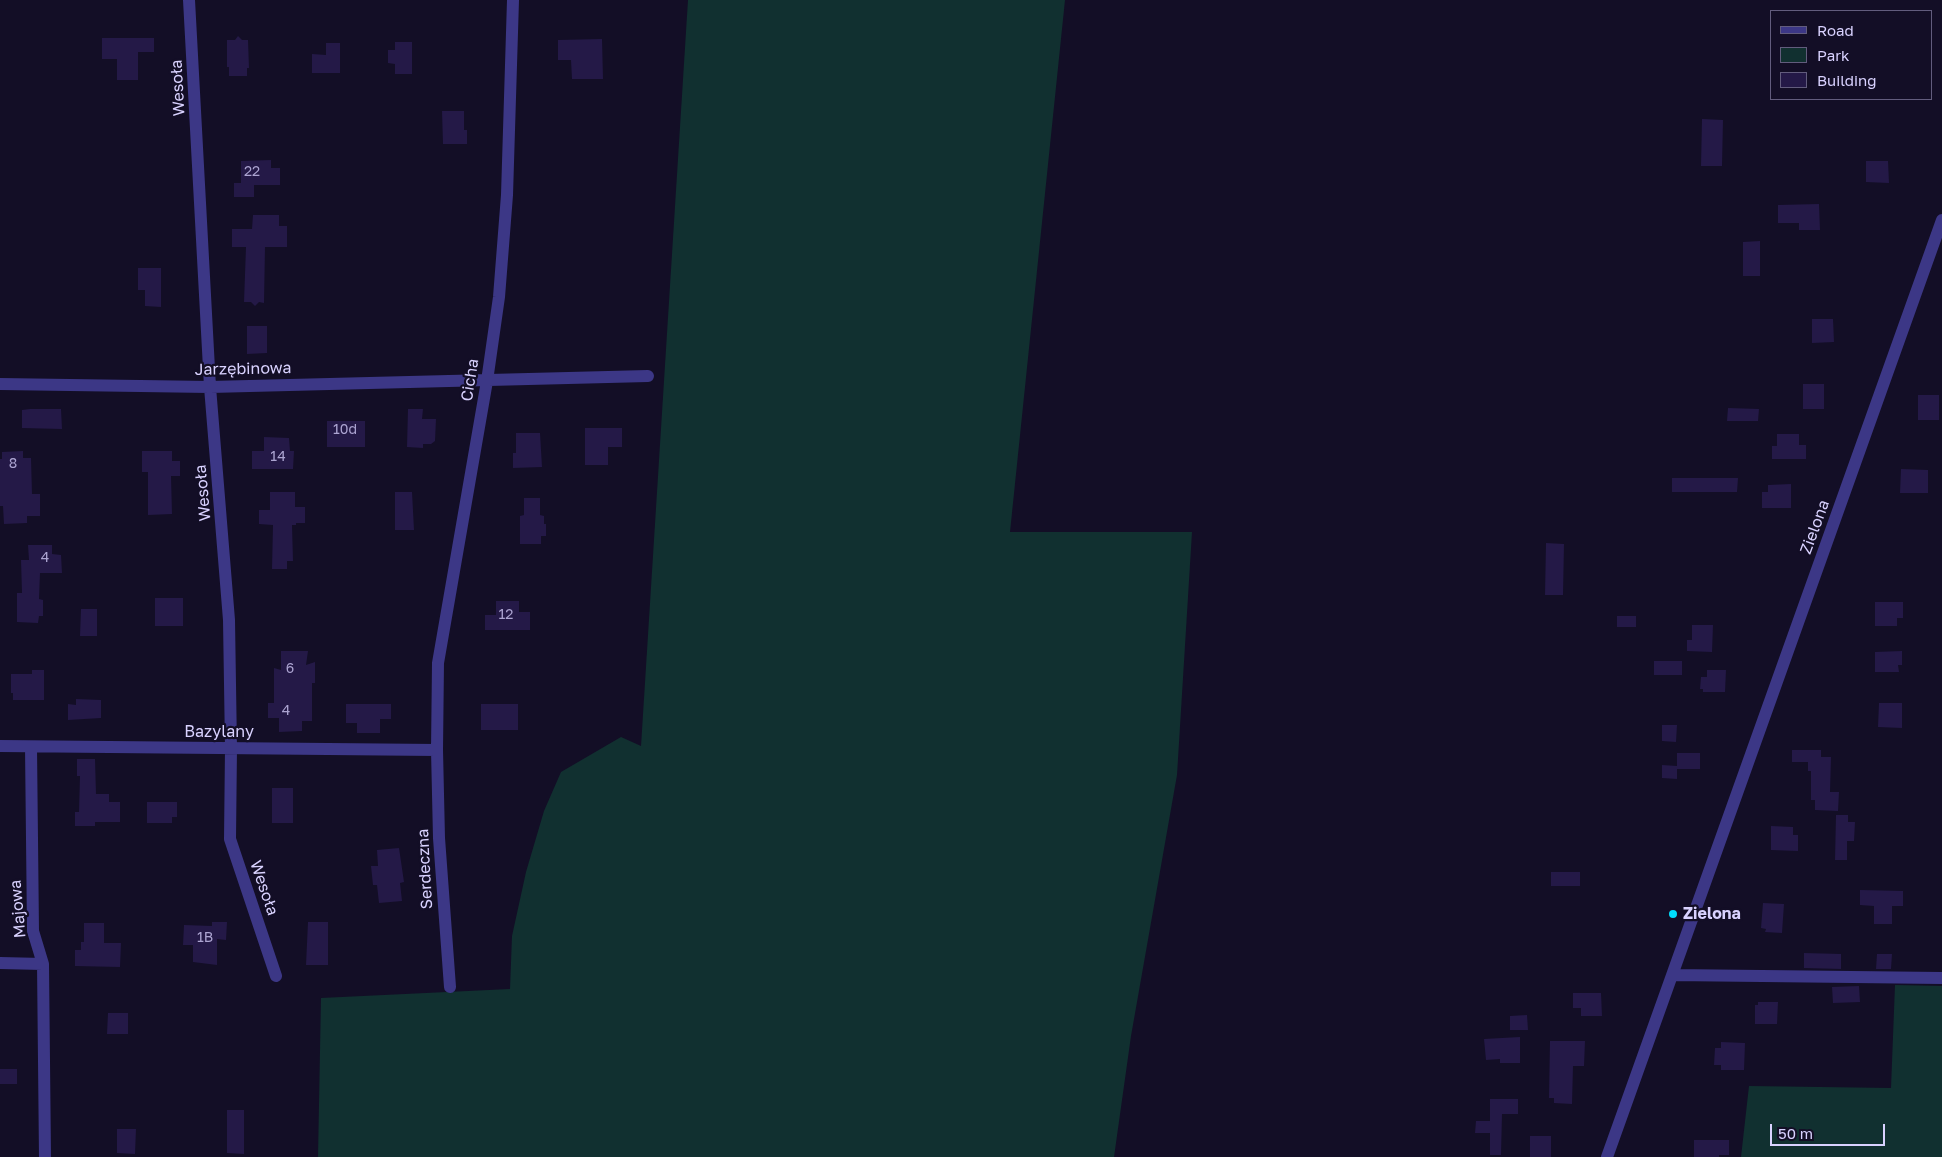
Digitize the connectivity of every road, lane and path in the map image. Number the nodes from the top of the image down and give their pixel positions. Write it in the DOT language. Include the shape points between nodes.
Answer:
graph roads {
  1 [pos="189,0"];
  2 [pos="513,6"];
  3 [pos="1942,220"];
  4 [pos="648,376"];
  5 [pos="487,381"];
  6 [pos="0,384"];
  7 [pos="210,387"];
  8 [pos="0,746"];
  9 [pos="31,747"];
  10 [pos="231,748"];
  11 [pos="437,750"];
  12 [pos="0,963"];
  13 [pos="44,964"];
  14 [pos="1672,975"];
  15 [pos="276,976"];
  16 [pos="1942,978"];
  17 [pos="450,987"];
  18 [pos="45,1157"];
  19 [pos="1607,1157"];
  1 -- 7 [label="street, Wesoła"];
  2 -- 5 [label="street, Cicha" via="507,195 499,298"];
  3 -- 14 [label="street, Zielona"];
  4 -- 5 [label="street, Jarzębinowa"];
  5 -- 7 [label="street, Jarzębinowa"];
  5 -- 11 [label="street, Cicha" via="438,663"];
  6 -- 7 [label="street, Jarzębinowa"];
  7 -- 10 [label="street, Wesoła" via="229,620"];
  8 -- 9 [label="street, Bazylany"];
  9 -- 10 [label="street, Bazylany"];
  9 -- 13 [label="street, Majowa" via="33,931"];
  10 -- 11 [label="street, Bazylany"];
  10 -- 15 [label="street, Wesoła" via="230,839"];
  11 -- 17 [label="street, Serdeczna"];
  12 -- 13 [label="street"];
  13 -- 18 [label="street, Majowa"];
  14 -- 16 [label="street"];
  14 -- 19 [label="street, Zielona"];
}
